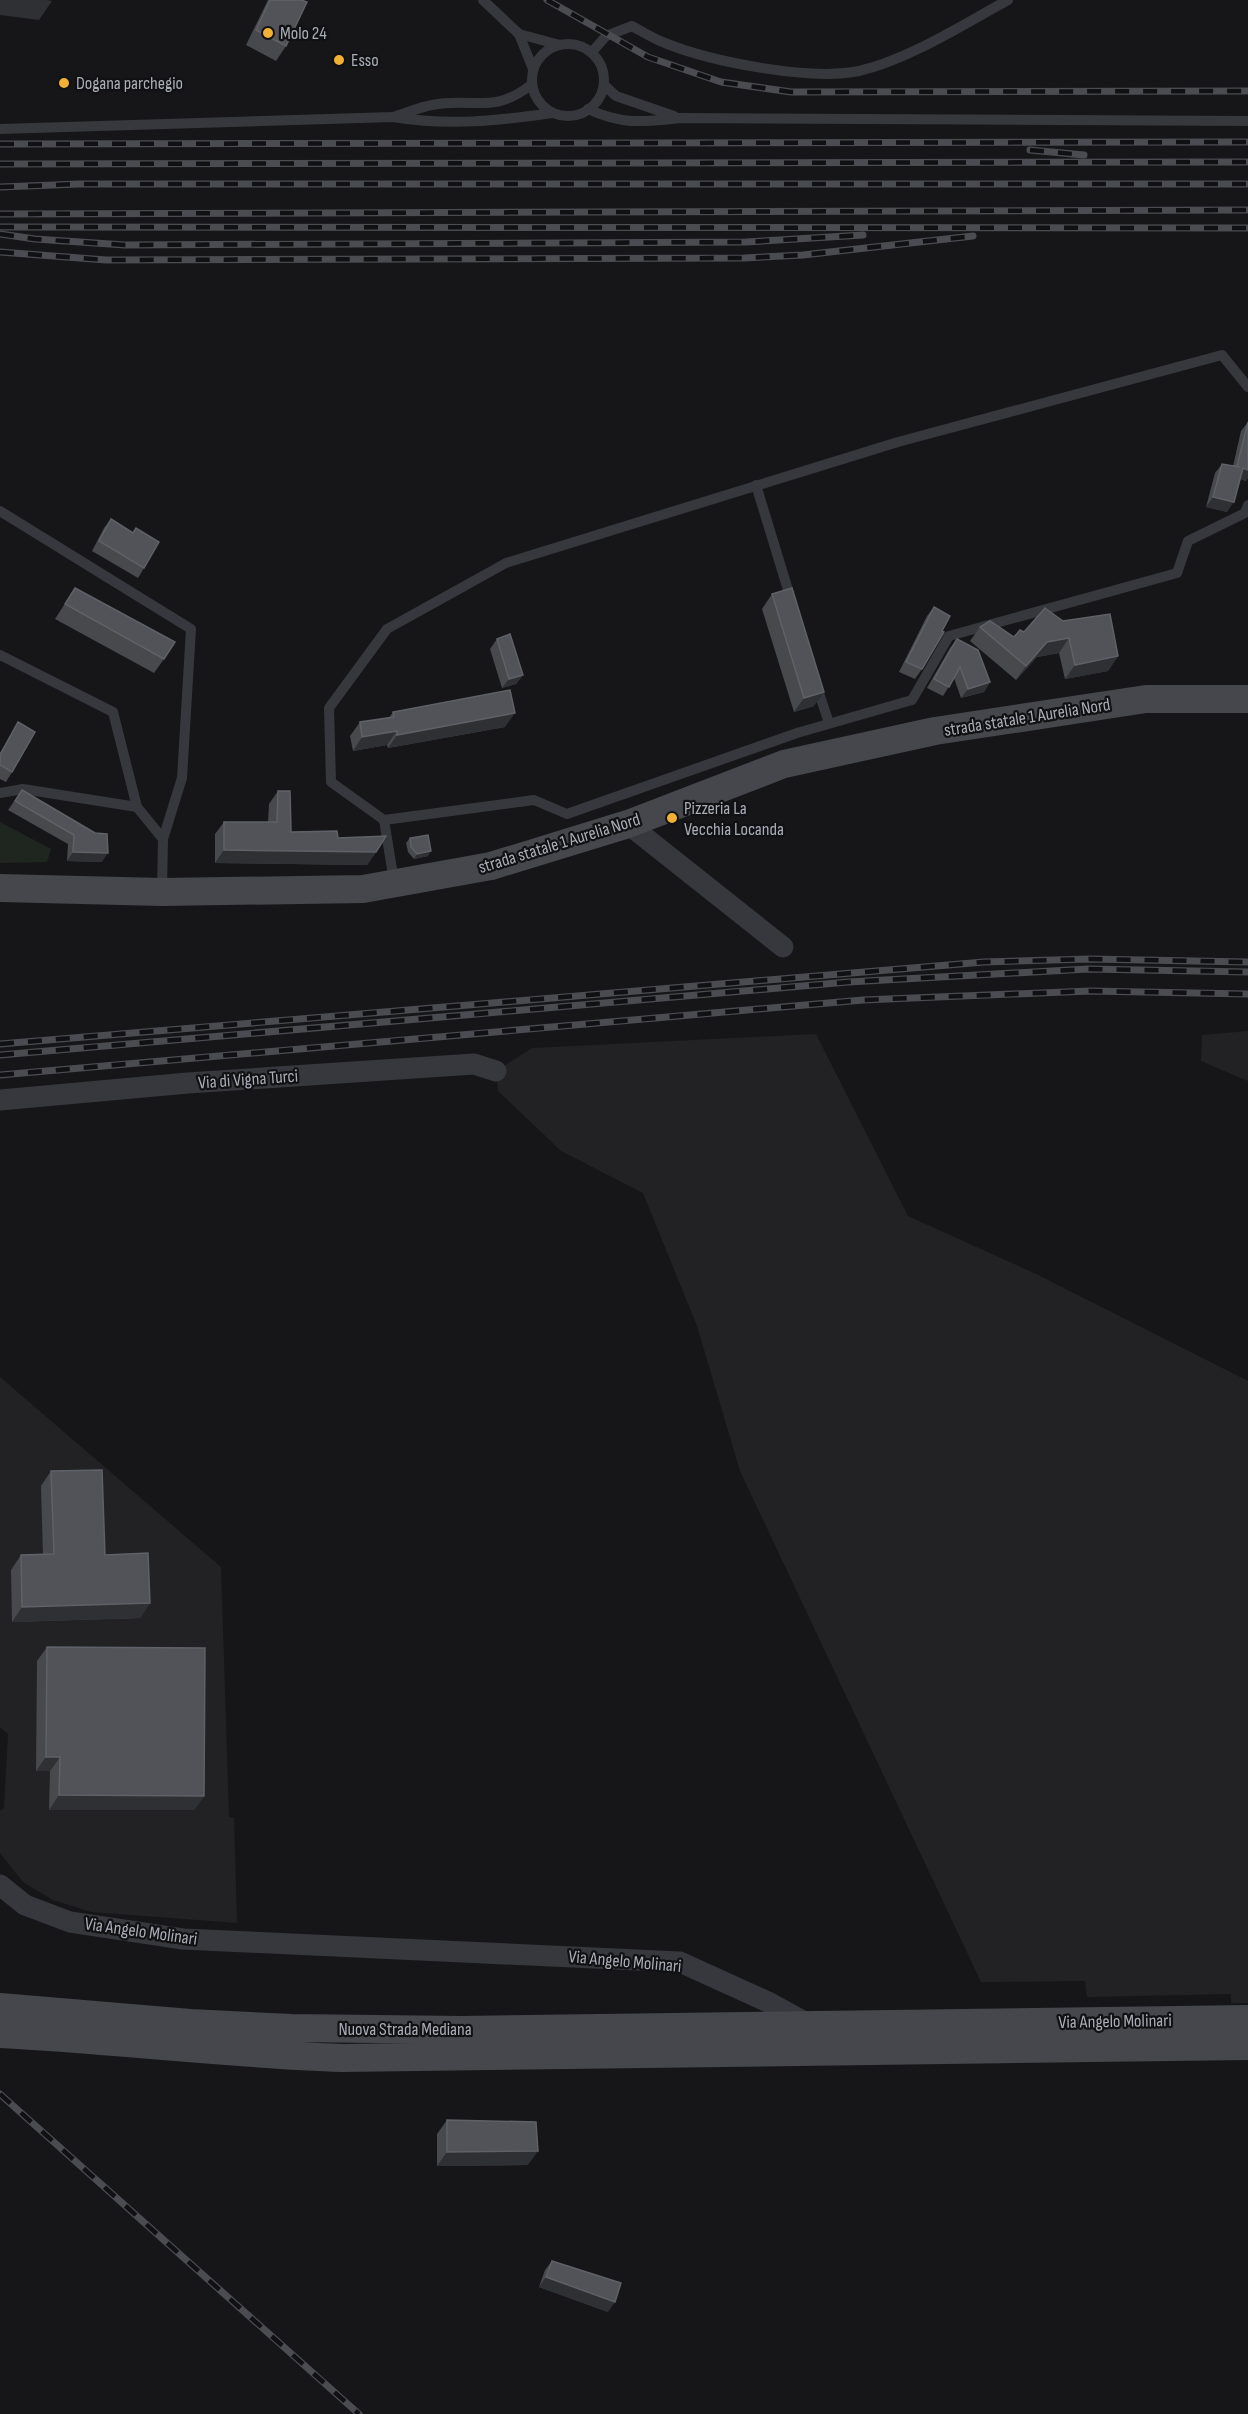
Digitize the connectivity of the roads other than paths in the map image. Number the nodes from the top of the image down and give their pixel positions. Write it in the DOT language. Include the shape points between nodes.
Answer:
graph roads {
  1 [pos="483,0"];
  2 [pos="1008,0"];
  3 [pos="519,34"];
  4 [pos="560,45"];
  5 [pos="592,52"];
  6 [pos="532,69"];
  7 [pos="532,84"];
  8 [pos="604,86"];
  9 [pos="588,109"];
  10 [pos="552,113"];
  11 [pos="393,117"];
  12 [pos="680,118"];
  13 [pos="1248,121"];
  14 [pos="0,129"];
  15 [pos="1248,387"];
  16 [pos="756,485"];
  17 [pos="1248,505"];
  18 [pos="0,511"];
  19 [pos="794,610"];
  20 [pos="0,655"];
  21 [pos="811,667"];
  22 [pos="1248,699"];
  23 [pos="829,723"];
  24 [pos="0,794"];
  25 [pos="138,807"];
  26 [pos="384,820"];
  27 [pos="628,824"];
  28 [pos="163,839"];
  29 [pos="394,884"];
  30 [pos="0,888"];
  31 [pos="162,892"];
  32 [pos="783,947"];
  33 [pos="496,1071"];
  34 [pos="0,1100"];
  35 [pos="0,1885"];
  36 [pos="0,2007"];
  37 [pos="1248,2019"];
  38 [pos="0,2034"];
  39 [pos="812,2038"];
  40 [pos="1248,2046"];
  1 -- 3 [label="lane"];
  2 -- 5 [label="lane" via="918,48 859,71 814,73 734,62 665,44 632,26 606,36"];
  3 -- 4 [label="lane"];
  3 -- 6 [label="lane"];
  4 -- 5 [label="lane" via="577,44"];
  4 -- 6 [label="lane" via="546,52"];
  5 -- 8 [label="lane" via="605,74"];
  6 -- 7 [label="lane"];
  7 -- 10 [label="lane"];
  7 -- 11 [label="lane" via="514,98 495,103 432,105"];
  8 -- 9 [label="lane"];
  8 -- 12 [label="lane" via="633,104"];
  9 -- 10 [label="lane" via="576,116"];
  9 -- 12 [label="lane" via="612,120 638,123"];
  10 -- 11 [label="lane" via="473,122 431,123"];
  11 -- 14 [label="lane"];
  12 -- 13 [label="lane"];
  15 -- 16 [label="lane" via="1222,354"];
  16 -- 19 [label="lane"];
  16 -- 26 [label="lane" via="506,563 387,629 329,708 332,782"];
  17 -- 23 [label="lane" via="1245,513 1188,541 1177,573 949,636 912,700"];
  18 -- 28 [label="lane" via="191,629 182,778"];
  20 -- 25 [label="lane" via="113,712"];
  21 -- 23 [label="lane"];
  22 -- 27 [label="street, strada statale 1 Aurelia Nord" via="1146,699 935,731 784,764"];
  23 -- 26 [label="lane" via="567,814 534,800"];
  24 -- 25 [label="lane" via="23,789"];
  25 -- 28 [label="lane"];
  26 -- 29 [label="lane"];
  27 -- 29 [label="street, strada statale 1 Aurelia Nord" via="491,866"];
  27 -- 32 [label="street"];
  28 -- 31 [label="lane"];
  29 -- 31 [label="street, strada statale 1 Aurelia Nord" via="363,889"];
  30 -- 31 [label="street, strada statale 1 Aurelia Nord"];
  33 -- 34 [label="street, Via di Vigna Turci" via="474,1064"];
  35 -- 39 [label="street, Via Angelo Molinari" via="25,1905 70,1922 183,1939 680,1962 768,2002"];
  36 -- 39 [label="street, Nuova Strada Mediana" via="291,2028"];
  37 -- 39 [label="street, Via Angelo Molinari"];
  38 -- 39 [label="street, Nuova Strada Mediana" via="254,2055 342,2058"];
  39 -- 40 [label="street, Via Angelo Molinari"];
}
